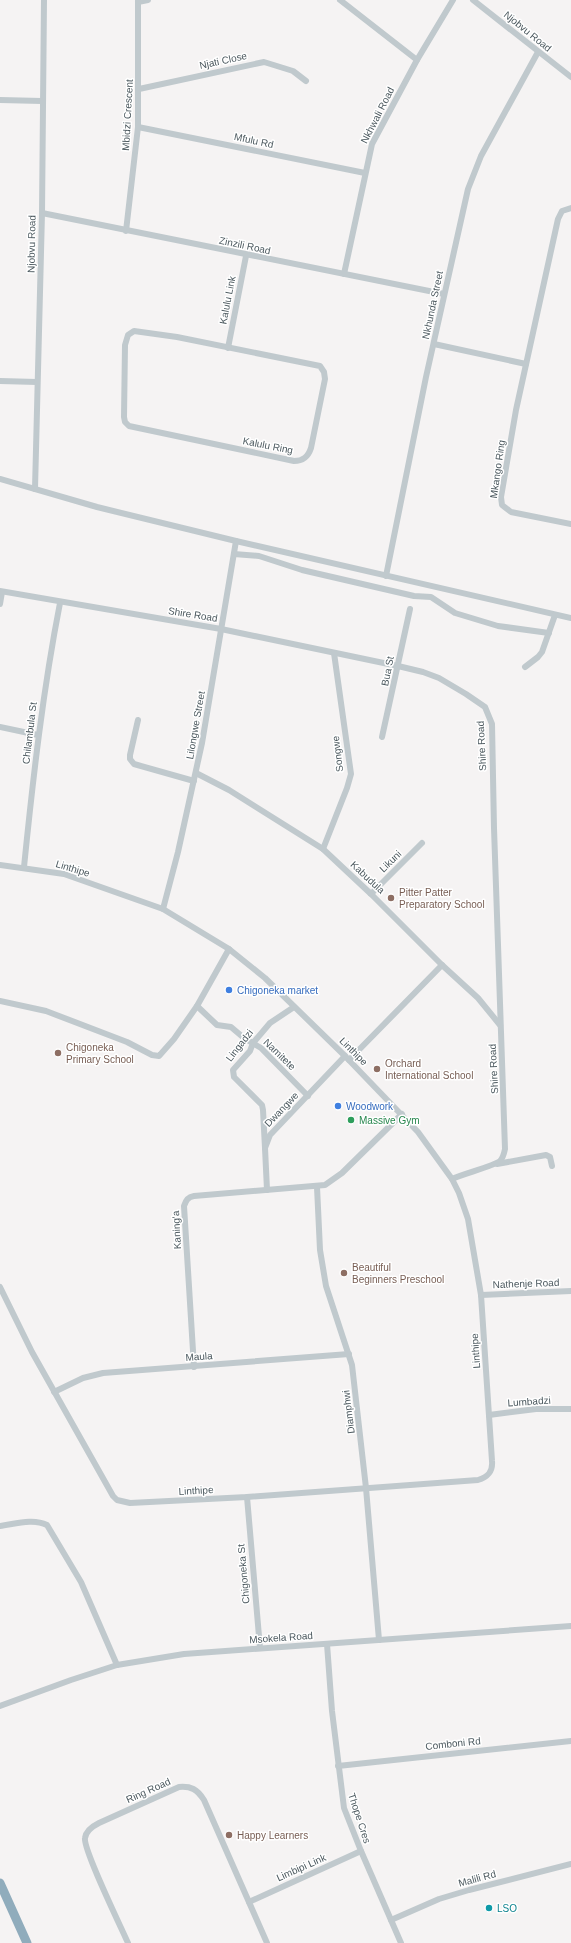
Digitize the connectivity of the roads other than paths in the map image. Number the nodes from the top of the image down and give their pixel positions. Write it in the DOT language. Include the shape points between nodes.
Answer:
graph roads {
  1 [pos="44,0"];
  2 [pos="148,0"];
  3 [pos="340,0"];
  4 [pos="453,0"];
  5 [pos="473,0"];
  6 [pos="138,1"];
  7 [pos="538,52"];
  8 [pos="417,60"];
  9 [pos="571,78"];
  10 [pos="306,81"];
  11 [pos="139,89"];
  12 [pos="0,100"];
  13 [pos="42,100"];
  14 [pos="138,127"];
  15 [pos="365,173"];
  16 [pos="571,208"];
  17 [pos="42,213"];
  18 [pos="126,231"];
  19 [pos="246,256"];
  20 [pos="344,274"];
  21 [pos="444,294"];
  22 [pos="434,344"];
  23 [pos="228,348"];
  24 [pos="526,364"];
  25 [pos="0,381"];
  26 [pos="37,382"];
  27 [pos="0,479"];
  28 [pos="35,489"];
  29 [pos="571,524"];
  30 [pos="236,541"];
  31 [pos="234,554"];
  32 [pos="386,576"];
  33 [pos="1,592"];
  34 [pos="60,603"];
  35 [pos="0,604"];
  36 [pos="410,609"];
  37 [pos="555,615"];
  38 [pos="571,618"];
  39 [pos="221,629"];
  40 [pos="549,633"];
  41 [pos="334,652"];
  42 [pos="398,666"];
  43 [pos="525,667"];
  44 [pos="138,720"];
  45 [pos="0,727"];
  46 [pos="38,735"];
  47 [pos="382,737"];
  48 [pos="196,773"];
  49 [pos="194,781"];
  50 [pos="422,843"];
  51 [pos="323,849"];
  52 [pos="0,864"];
  53 [pos="24,867"];
  54 [pos="371,894"];
  55 [pos="163,909"];
  56 [pos="229,949"];
  57 [pos="442,965"];
  58 [pos="0,1001"];
  59 [pos="197,1006"];
  60 [pos="294,1007"];
  61 [pos="501,1026"];
  62 [pos="253,1043"];
  63 [pos="347,1058"];
  64 [pos="308,1096"];
  65 [pos="402,1114"];
  66 [pos="265,1148"];
  67 [pos="496,1164"];
  68 [pos="552,1166"];
  69 [pos="452,1179"];
  70 [pos="317,1187"];
  71 [pos="267,1190"];
  72 [pos="0,1286"];
  73 [pos="571,1291"];
  74 [pos="481,1295"];
  75 [pos="349,1354"];
  76 [pos="194,1367"];
  77 [pos="54,1392"];
  78 [pos="571,1409"];
  79 [pos="489,1415"];
  80 [pos="366,1488"];
  81 [pos="247,1498"];
  82 [pos="0,1526"];
  83 [pos="571,1626"];
  84 [pos="379,1640"];
  85 [pos="327,1644"];
  86 [pos="260,1648"];
  87 [pos="117,1665"];
  88 [pos="0,1706"];
  89 [pos="571,1741"];
  90 [pos="338,1766"];
  91 [pos="361,1851"];
  92 [pos="571,1864"];
  93 [pos="0,1883"];
  94 [pos="249,1902"];
  95 [pos="391,1920"];
  96 [pos="27,1943"];
  97 [pos="128,1943"];
  98 [pos="267,1943"];
  99 [pos="401,1943"];
  1 -- 13 [label="street, Njobvu Road"];
  2 -- 6 [label="street"];
  3 -- 8 [label="street"];
  4 -- 8 [label="street, Nkhwali Road"];
  5 -- 7 [label="street, Njobvu Road"];
  6 -- 11 [label="street, Mbidzi Crescent"];
  7 -- 9 [label="street, Njobvu Road"];
  7 -- 21 [label="street, Nkhunda Street" via="474,172 464,201"];
  8 -- 15 [label="street, Nkhwali Road" via="372,144"];
  10 -- 11 [label="street, Njati Close" via="292,71 264,62"];
  11 -- 14 [label="street, Mbidzi Crescent"];
  12 -- 13 [label="street"];
  13 -- 17 [label="street, Njobvu Road"];
  14 -- 15 [label="street, Mfulu Rd"];
  14 -- 18 [label="street, Mbidzi Crescent"];
  15 -- 20 [label="street, Nkhwali Road" via="364,188"];
  16 -- 24 [label="street, Mkango Ring" via="564,209 559,216"];
  17 -- 18 [label="street, Zinzili Road"];
  17 -- 26 [label="street, Njobvu Road"];
  18 -- 19 [label="street, Zinzili Road"];
  19 -- 20 [label="street, Zinzili Road"];
  19 -- 23 [label="street, Kalulu Link"];
  20 -- 21 [label="street, Zinzili Road"];
  21 -- 22 [label="street, Nkhunda Street"];
  22 -- 24 [label="street"];
  22 -- 32 [label="street, Nkhunda Street"];
  23 -- 23 [label="street, Kalulu Ring" via="177,337 131,332 125,345 124,417 127,424 294,461 305,458 312,448 326,379 322,369 316,365"];
  24 -- 29 [label="street, Mkango Ring" via="501,502 504,508 511,512"];
  25 -- 26 [label="street"];
  26 -- 28 [label="street, Njobvu Road"];
  27 -- 28 [label="street"];
  28 -- 30 [label="street"];
  30 -- 31 [label="street, Lilongwe Street"];
  30 -- 32 [label="street"];
  31 -- 39 [label="street, Lilongwe Street"];
  31 -- 40 [label="street" via="267,558 302,570 414,596 431,597 455,613 514,629"];
  32 -- 37 [label="street"];
  33 -- 34 [label="street, Shire Road"];
  33 -- 35 [label="street"];
  34 -- 39 [label="street, Shire Road"];
  34 -- 46 [label="street, Chilambula St"];
  36 -- 42 [label="street, Bua St"];
  37 -- 38 [label="street"];
  37 -- 40 [label="street"];
  39 -- 41 [label="street, Shire Road"];
  39 -- 48 [label="street, Lilongwe Street"];
  40 -- 43 [label="street" via="538,658"];
  41 -- 42 [label="street, Shire Road"];
  41 -- 51 [label="street, Songwe" via="350,774"];
  42 -- 47 [label="street, Bua St"];
  42 -- 61 [label="street, Shire Road" via="423,672 452,685 480,702 490,715"];
  44 -- 49 [label="street" via="130,755 131,762"];
  45 -- 46 [label="street"];
  46 -- 53 [label="street, Chilambula St"];
  48 -- 49 [label="street, Lilongwe Street"];
  48 -- 51 [label="street, Kabudula" via="223,786"];
  49 -- 55 [label="street, Lilongwe Street"];
  50 -- 54 [label="street, Likuni"];
  51 -- 54 [label="street, Kabudula"];
  52 -- 53 [label="street, Linthipe"];
  53 -- 55 [label="street, Linthipe" via="64,874"];
  54 -- 57 [label="street, Kabudula"];
  55 -- 56 [label="street, Linthipe"];
  56 -- 59 [label="street"];
  56 -- 60 [label="street, Linthipe" via="254,968"];
  57 -- 61 [label="street, Kabudula" via="478,998"];
  57 -- 63 [label="street, Dwangwe"];
  58 -- 59 [label="street" via="46,1011 156,1056 174,1039"];
  59 -- 62 [label="street, Namitete" via="217,1025 231,1027"];
  60 -- 62 [label="street, Lingadzi" via="270,1023"];
  60 -- 63 [label="street, Linthipe"];
  61 -- 67 [label="street, Shire Road" via="506,1143 504,1155"];
  62 -- 64 [label="street, Namitete"];
  62 -- 66 [label="street, Lingadzi" via="250,1051 232,1073 262,1105"];
  63 -- 64 [label="street, Dwangwe"];
  63 -- 65 [label="street, Linthipe"];
  64 -- 66 [label="street, Dwangwe" via="270,1135"];
  65 -- 69 [label="street, Linthipe"];
  65 -- 70 [label="street" via="342,1173 326,1185"];
  66 -- 71 [label="street"];
  67 -- 68 [label="street" via="546,1155 550,1157"];
  67 -- 69 [label="street"];
  69 -- 74 [label="street, Linthipe" via="468,1219"];
  70 -- 71 [label="street, Kaning'a"];
  70 -- 75 [label="street, Diamphwi" via="320,1250 326,1286"];
  71 -- 76 [label="street, Kaning'a" via="194,1196 186,1201 184,1206"];
  72 -- 77 [label="street, Linthipe"];
  73 -- 74 [label="street, Nathenje Road"];
  74 -- 79 [label="street, Linthipe"];
  75 -- 76 [label="street, Maula"];
  75 -- 80 [label="street, Diamphwi"];
  76 -- 77 [label="street, Maula" via="92,1375"];
  77 -- 81 [label="street, Linthipe" via="117,1500 130,1503"];
  78 -- 79 [label="street, Lumbadzi"];
  79 -- 80 [label="street, Linthipe" via="492,1467 491,1472 484,1478"];
  80 -- 81 [label="street, Linthipe"];
  80 -- 84 [label="street, Diamphwi"];
  81 -- 86 [label="street, Chigoneka St"];
  82 -- 87 [label="street" via="32,1520 47,1525 82,1582"];
  83 -- 84 [label="street, Msokela Road"];
  84 -- 85 [label="street, Msokela Road"];
  85 -- 86 [label="street, Msokela Road"];
  85 -- 90 [label="street, Thope Cres"];
  86 -- 87 [label="street, Msokela Road" via="184,1654"];
  87 -- 88 [label="street, Msokela Road"];
  89 -- 90 [label="street, Comboni Rd"];
  90 -- 91 [label="street, Thope Cres" via="344,1808"];
  91 -- 94 [label="street, Limbipi Link"];
  91 -- 95 [label="street, Thope Cres"];
  92 -- 95 [label="street, Malili Rd" via="439,1899"];
  93 -- 96 [label="highway"];
  94 -- 97 [label="street, Ring Road" via="200,1793 194,1788 179,1787 99,1823 92,1827 85,1838 89,1856"];
  94 -- 98 [label="street, Ring Road"];
  95 -- 99 [label="street, Thope Cres"];
}
